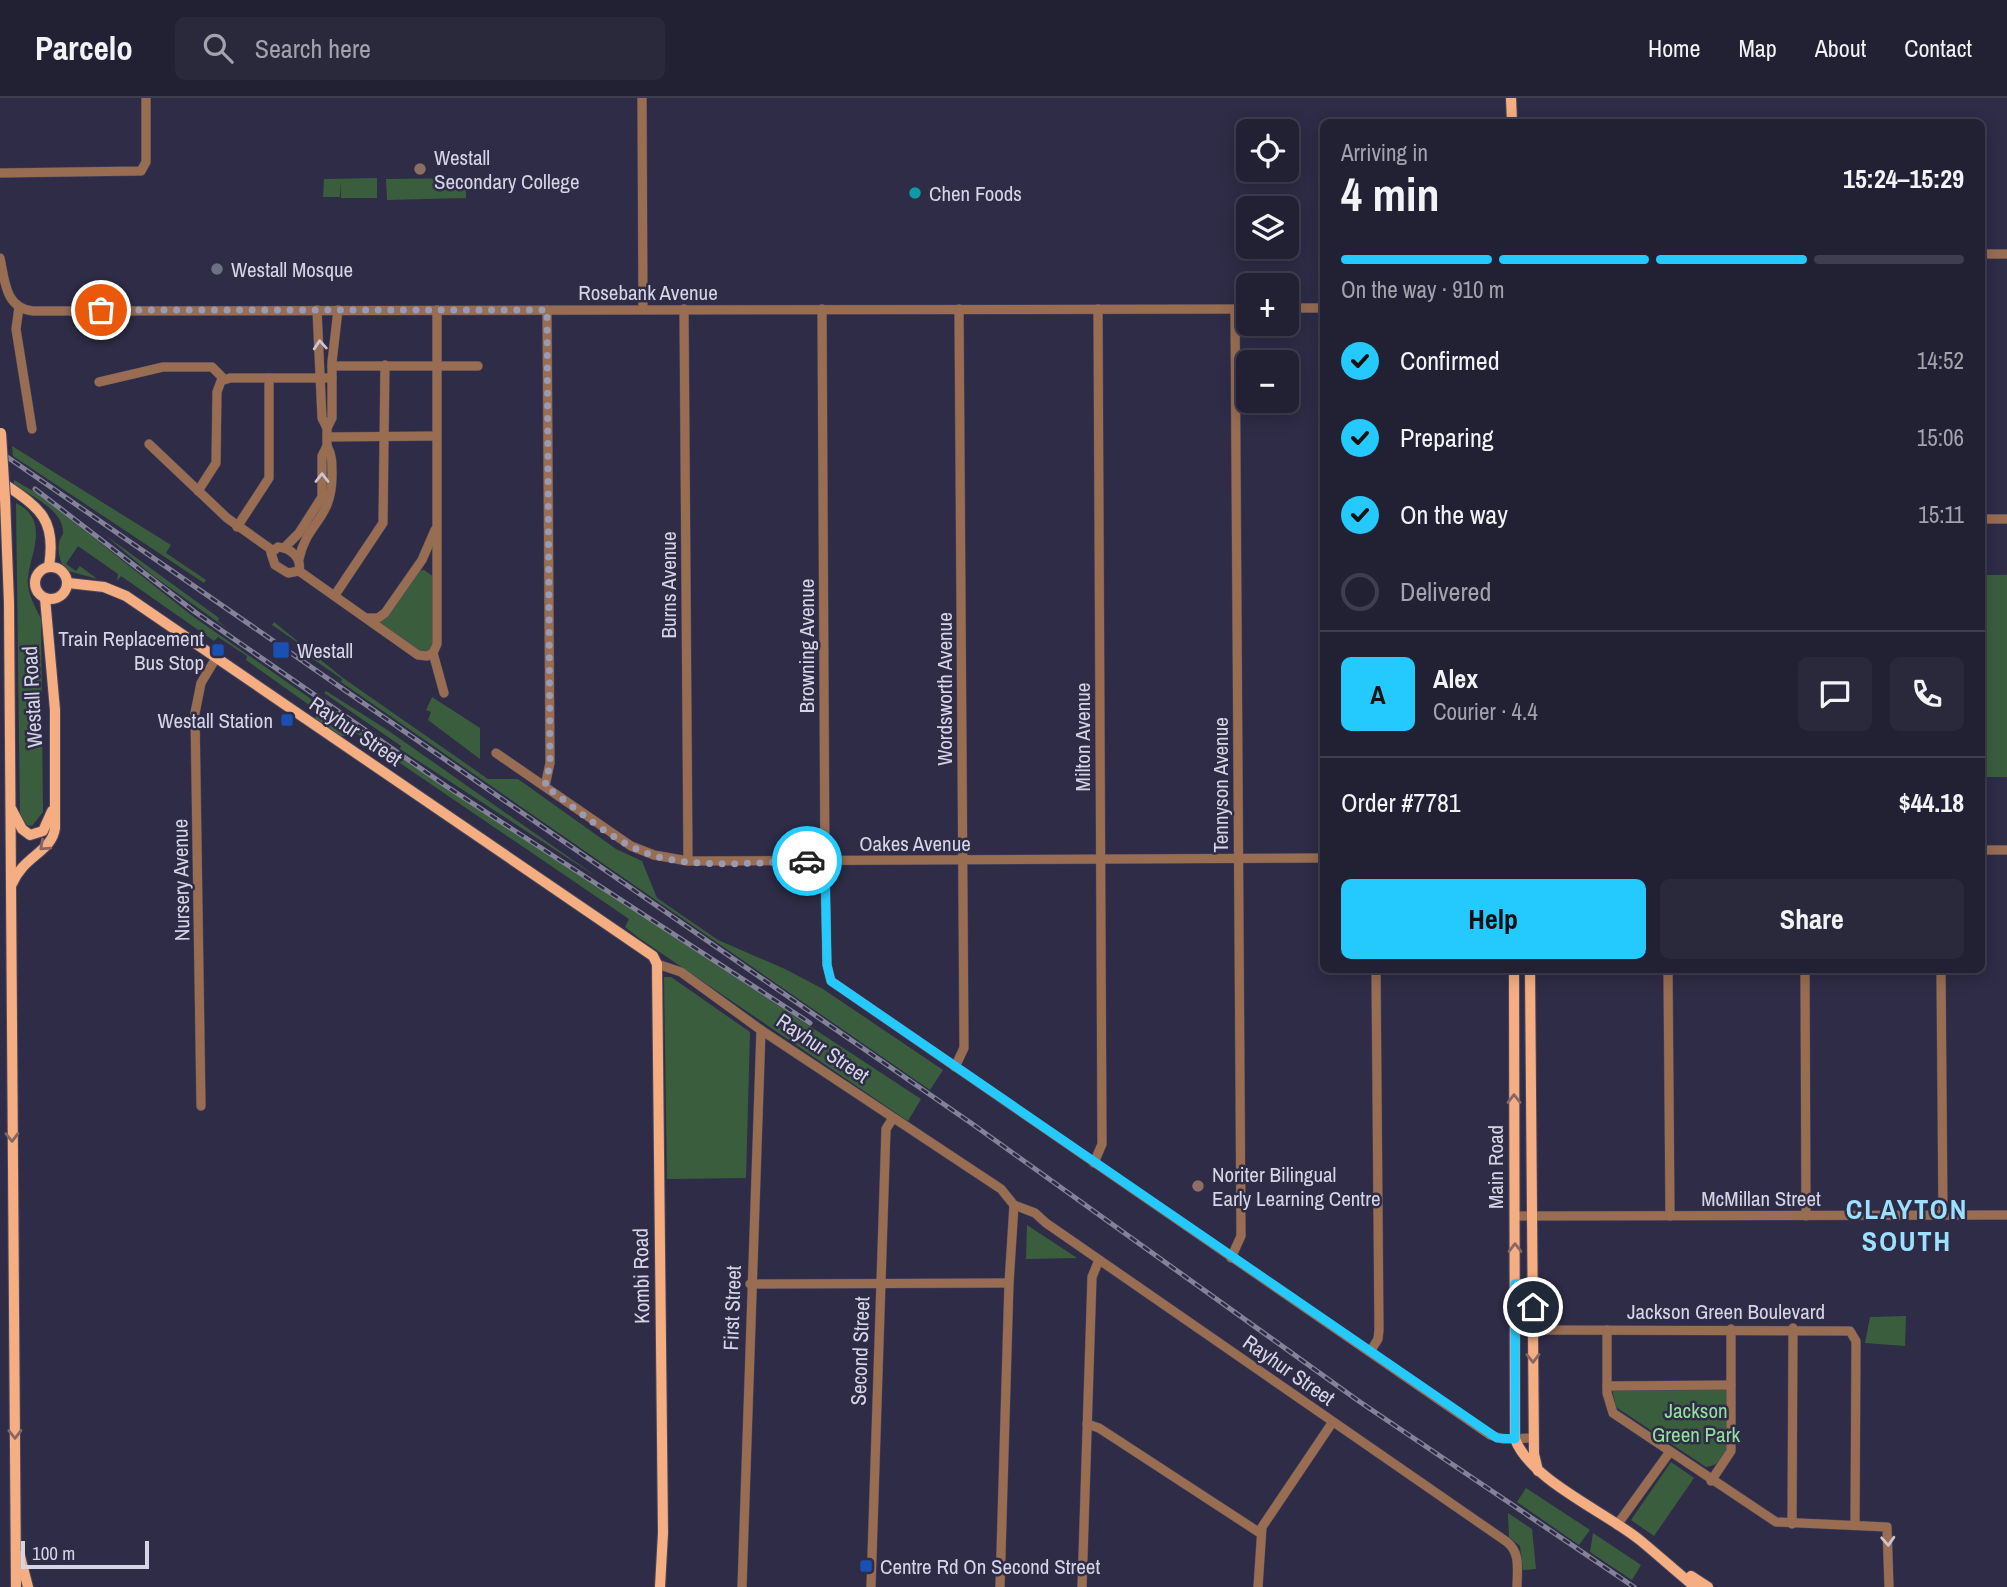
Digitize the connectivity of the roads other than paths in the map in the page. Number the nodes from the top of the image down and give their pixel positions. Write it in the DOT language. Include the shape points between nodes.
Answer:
graph roads {
  1 [pos="146,98"];
  2 [pos="642,98"];
  3 [pos="1511,98"];
  4 [pos="1511,119"];
  5 [pos="0,173"];
  6 [pos="1985,254"];
  7 [pos="2007,254"];
  8 [pos="0,258"];
  9 [pos="19,307"];
  10 [pos="1299,308"];
  11 [pos="1320,308"];
  12 [pos="643,309"];
  13 [pos="684,309"];
  14 [pos="822,309"];
  15 [pos="959,309"];
  16 [pos="1097,309"];
  17 [pos="1235,309"];
  18 [pos="317,310"];
  19 [pos="338,310"];
  20 [pos="437,310"];
  21 [pos="547,310"];
  22 [pos="385,365"];
  23 [pos="437,365"];
  24 [pos="332,366"];
  25 [pos="478,366"];
  26 [pos="269,378"];
  27 [pos="327,378"];
  28 [pos="224,379"];
  29 [pos="99,382"];
  30 [pos="1,427"];
  31 [pos="32,429"];
  32 [pos="436,436"];
  33 [pos="327,437"];
  34 [pos="384,437"];
  35 [pos="149,444"];
  36 [pos="0,481"];
  37 [pos="198,491"];
  38 [pos="1985,519"];
  39 [pos="2007,519"];
  40 [pos="437,521"];
  41 [pos="237,527"];
  42 [pos="284,548"];
  43 [pos="272,551"];
  44 [pos="299,559"];
  45 [pos="49,566"];
  46 [pos="416,568"];
  47 [pos="299,571"];
  48 [pos="437,573"];
  49 [pos="68,583"];
  50 [pos="335,595"];
  51 [pos="45,598"];
  52 [pos="367,618"];
  53 [pos="433,653"];
  54 [pos="216,658"];
  55 [pos="444,693"];
  56 [pos="496,753"];
  57 [pos="545,786"];
  58 [pos="55,794"];
  59 [pos="10,804"];
  60 [pos="1985,850"];
  61 [pos="2007,850"];
  62 [pos="1320,858"];
  63 [pos="1238,859"];
  64 [pos="963,860"];
  65 [pos="1101,860"];
  66 [pos="688,861"];
  67 [pos="825,861"];
  68 [pos="10,889"];
  69 [pos="657,964"];
  70 [pos="1376,973"];
  71 [pos="1514,973"];
  72 [pos="1530,973"];
  73 [pos="1668,973"];
  74 [pos="1805,973"];
  75 [pos="1941,973"];
  76 [pos="761,1030"];
  77 [pos="1514,1049"];
  78 [pos="1531,1049"];
  79 [pos="955,1067"];
  80 [pos="201,1106"];
  81 [pos="893,1118"];
  82 [pos="1094,1163"];
  83 [pos="1014,1205"];
  84 [pos="1943,1215"];
  85 [pos="2007,1215"];
  86 [pos="1515,1216"];
  87 [pos="1532,1216"];
  88 [pos="1670,1216"];
  89 [pos="1806,1216"];
  90 [pos="1231,1258"];
  91 [pos="1099,1260"];
  92 [pos="879,1283"];
  93 [pos="1009,1283"];
  94 [pos="1532,1283"];
  95 [pos="750,1284"];
  96 [pos="1515,1284"];
  97 [pos="1793,1328"];
  98 [pos="1731,1329"];
  99 [pos="1533,1330"];
  100 [pos="1607,1330"];
  101 [pos="1370,1352"];
  102 [pos="1731,1385"];
  103 [pos="1607,1386"];
  104 [pos="1332,1423"];
  105 [pos="1087,1424"];
  106 [pos="1534,1438"];
  107 [pos="1515,1439"];
  108 [pos="1670,1453"];
  109 [pos="1538,1471"];
  110 [pos="1711,1481"];
  111 [pos="1792,1524"];
  112 [pos="1855,1524"];
  113 [pos="1617,1525"];
  114 [pos="1260,1533"];
  115 [pos="16,1536"];
  116 [pos="1645,1545"];
  117 [pos="16,1587"];
  118 [pos="28,1587"];
  119 [pos="660,1587"];
  120 [pos="742,1587"];
  121 [pos="871,1587"];
  122 [pos="1000,1587"];
  123 [pos="1082,1587"];
  124 [pos="1258,1587"];
  125 [pos="1517,1587"];
  126 [pos="1695,1587"];
  127 [pos="1708,1587"];
  128 [pos="1889,1587"];
  1 -- 5 [label="street" via="144,169 132,173"];
  2 -- 12 [label="street"];
  3 -- 4 [label="main road"];
  6 -- 7 [label="street"];
  8 -- 9 [label="street" via="9,296"];
  9 -- 18 [label="street, Rosebank Avenue" via="33,311"];
  9 -- 31 [label="street" via="16,329"];
  10 -- 11 [label="street"];
  12 -- 13 [label="street, Rosebank Avenue"];
  12 -- 21 [label="street, Rosebank Avenue"];
  13 -- 14 [label="street, Rosebank Avenue"];
  13 -- 66 [label="street, Burns Avenue"];
  14 -- 15 [label="street, Rosebank Avenue"];
  14 -- 67 [label="street, Browning Avenue"];
  15 -- 16 [label="street, Rosebank Avenue"];
  15 -- 64 [label="street, Wordsworth Avenue"];
  16 -- 17 [label="street, Rosebank Avenue"];
  16 -- 65 [label="street, Milton Avenue"];
  17 -- 63 [label="street, Tennyson Avenue"];
  18 -- 19 [label="street, Rosebank Avenue"];
  27 -- 18 [label="street, one-way"];
  19 -- 20 [label="street, Rosebank Avenue"];
  19 -- 24 [label="street"];
  20 -- 21 [label="street, Rosebank Avenue"];
  20 -- 23 [label="street"];
  21 -- 57 [label="street" via="550,764"];
  22 -- 23 [label="street"];
  22 -- 24 [label="street"];
  22 -- 34 [label="street"];
  23 -- 25 [label="street"];
  23 -- 32 [label="street"];
  24 -- 27 [label="street"];
  26 -- 27 [label="street"];
  26 -- 28 [label="street"];
  26 -- 41 [label="street" via="269,478"];
  27 -- 33 [label="street" via="332,418"];
  28 -- 29 [label="street" via="212,367 168,366"];
  28 -- 37 [label="street" via="217,392 216,463"];
  30 -- 59 [label="main road, Westall Road, bridge"];
  32 -- 34 [label="street"];
  32 -- 40 [label="street"];
  33 -- 34 [label="street"];
  42 -- 33 [label="street, one-way" via="322,499"];
  33 -- 44 [label="street" via="332,455 332,498 304,541"];
  34 -- 50 [label="street" via="383,523"];
  35 -- 37 [label="street"];
  36 -- 45 [label="main road" via="45,517 51,535"];
  37 -- 41 [label="street"];
  38 -- 39 [label="street"];
  40 -- 46 [label="street"];
  40 -- 48 [label="street"];
  41 -- 43 [label="street"];
  42 -- 43 [label="street"];
  42 -- 44 [label="street"];
  43 -- 47 [label="street" via="272,561 279,569 293,574"];
  44 -- 47 [label="street"];
  45 -- 49 [label="main road" via="62,570"];
  45 -- 51 [label="main road" via="35,581"];
  46 -- 48 [label="street"];
  46 -- 52 [label="street" via="383,615"];
  47 -- 50 [label="street"];
  48 -- 53 [label="street" via="437,644"];
  49 -- 51 [label="main road" via="60,596"];
  49 -- 54 [label="main road, Rayhur Street" via="104,587 126,596"];
  50 -- 52 [label="street"];
  51 -- 58 [label="main road, Westall Road" via="55,710"];
  52 -- 53 [label="street" via="418,655"];
  53 -- 55 [label="street"];
  54 -- 69 [label="main road, Rayhur Street" via="646,951"];
  54 -- 80 [label="street, Nursery Avenue" via="201,683 195,713"];
  56 -- 57 [label="street, Oakes Avenue"];
  57 -- 66 [label="street, Oakes Avenue" via="631,846"];
  58 -- 59 [label="main road" via="49,821 36,835 22,829"];
  58 -- 68 [label="main road, one-way" via="54,835 23,863"];
  59 -- 68 [label="main road, Westall Road"];
  60 -- 61 [label="street"];
  62 -- 63 [label="street, Oakes Avenue"];
  63 -- 65 [label="street, Oakes Avenue"];
  63 -- 90 [label="street, Tennyson Avenue" via="1241,1236"];
  64 -- 65 [label="street, Oakes Avenue"];
  64 -- 67 [label="street, Oakes Avenue"];
  64 -- 79 [label="street, Wordsworth Avenue" via="964,1048"];
  65 -- 82 [label="street, Milton Avenue" via="1102,1144"];
  66 -- 67 [label="street, Oakes Avenue"];
  67 -- 79 [label="street, Browning Avenue" via="831,981"];
  68 -- 115 [label="main road, Westall Road, one-way"];
  69 -- 76 [label="street, Rayhur Street" via="681,972"];
  69 -- 119 [label="main road, Kombi Road"];
  70 -- 101 [label="street" via="1379,1330"];
  71 -- 77 [label="main road, Main Road"];
  72 -- 78 [label="main road, Main Road"];
  73 -- 88 [label="street"];
  74 -- 89 [label="street"];
  75 -- 84 [label="street"];
  76 -- 81 [label="street, Rayhur Street"];
  76 -- 95 [label="street, First Street"];
  77 -- 78 [label="main road"];
  86 -- 77 [label="main road, Main Road, one-way"];
  78 -- 87 [label="main road, Main Road"];
  79 -- 82 [label="street"];
  81 -- 83 [label="street, Rayhur Street" via="1001,1189"];
  81 -- 92 [label="street, Second Street" via="886,1129"];
  82 -- 90 [label="street"];
  83 -- 91 [label="street, Rayhur Street" via="1043,1218"];
  83 -- 93 [label="street"];
  84 -- 85 [label="street, McMillan Street"];
  84 -- 89 [label="street, McMillan Street"];
  86 -- 87 [label="street, McMillan Street"];
  96 -- 86 [label="main road, Main Road, one-way"];
  87 -- 88 [label="street, McMillan Street"];
  87 -- 94 [label="main road, Main Road"];
  88 -- 89 [label="street, McMillan Street"];
  90 -- 101 [label="street"];
  91 -- 104 [label="street, Rayhur Street"];
  91 -- 105 [label="street" via="1092,1277"];
  92 -- 93 [label="street"];
  92 -- 95 [label="street"];
  92 -- 121 [label="street, Second Street"];
  93 -- 122 [label="street"];
  94 -- 96 [label="main road"];
  94 -- 99 [label="main road, Main Road"];
  95 -- 120 [label="street, First Street"];
  96 -- 107 [label="main road, Main Road"];
  97 -- 98 [label="street, Jackson Green Boulevard"];
  97 -- 111 [label="street"];
  97 -- 112 [label="street, Jackson Green Boulevard" via="1844,1328 1854,1335"];
  98 -- 100 [label="street, Jackson Green Boulevard"];
  98 -- 102 [label="street"];
  99 -- 100 [label="street, Jackson Green Boulevard"];
  99 -- 106 [label="main road, Main Road, one-way"];
  100 -- 103 [label="street"];
  101 -- 107 [label="street" via="1490,1435"];
  102 -- 103 [label="street"];
  102 -- 110 [label="street" via="1731,1451"];
  103 -- 108 [label="street" via="1612,1413"];
  104 -- 114 [label="street"];
  104 -- 125 [label="street, Rayhur Street" via="1514,1547"];
  105 -- 114 [label="street"];
  105 -- 123 [label="street"];
  106 -- 107 [label="street"];
  106 -- 109 [label="main road, Main Road"];
  107 -- 109 [label="main road" via="1522,1455"];
  108 -- 110 [label="street"];
  108 -- 113 [label="street"];
  109 -- 113 [label="main road"];
  110 -- 111 [label="street" via="1776,1522"];
  111 -- 112 [label="street"];
  112 -- 128 [label="street, one-way" via="1887,1527"];
  113 -- 116 [label="main road"];
  114 -- 124 [label="street"];
  115 -- 117 [label="main road, Westall Road"];
  115 -- 118 [label="main road"];
  116 -- 126 [label="main road"];
  116 -- 127 [label="main road"];
}
